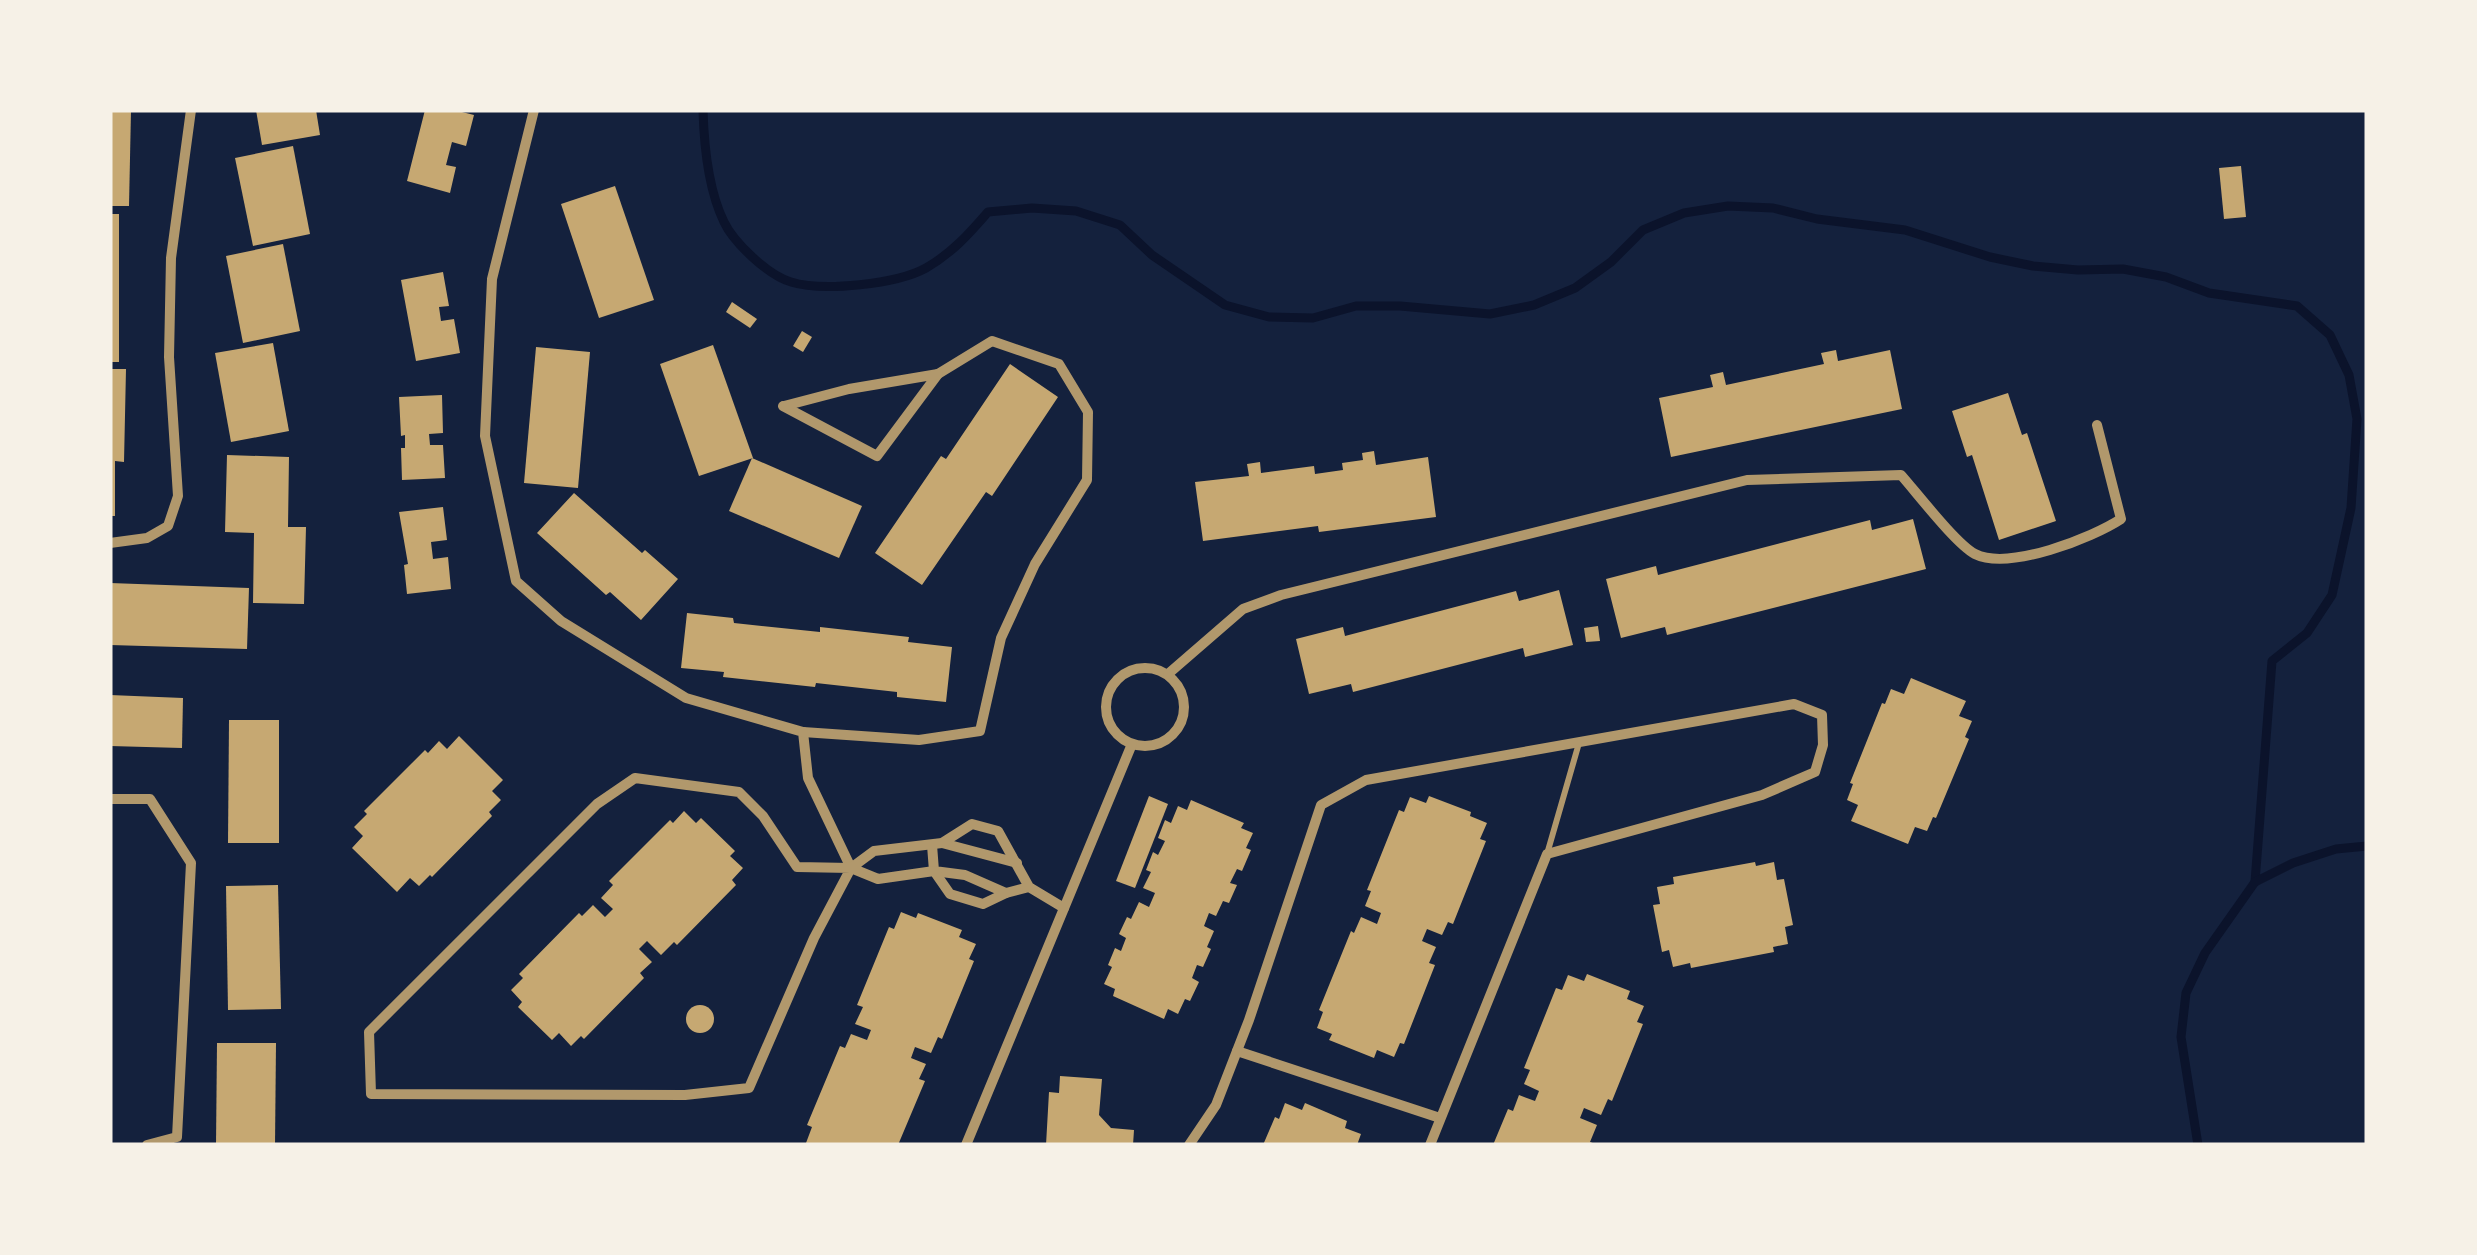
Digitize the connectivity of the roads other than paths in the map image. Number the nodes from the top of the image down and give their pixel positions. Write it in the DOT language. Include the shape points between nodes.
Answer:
graph roads {
  1 [pos="190,110"];
  2 [pos="534,110"];
  3 [pos="938,374"];
  4 [pos="2097,425"];
  5 [pos="110,543"];
  6 [pos="1168,674"];
  7 [pos="802,732"];
  8 [pos="1580,742"];
  9 [pos="1132,744"];
  10 [pos="110,799"];
  11 [pos="937,844"];
  12 [pos="1547,854"];
  13 [pos="1018,864"];
  14 [pos="851,868"];
  15 [pos="934,871"];
  16 [pos="1029,887"];
  17 [pos="1006,893"];
  18 [pos="1064,908"];
  19 [pos="1237,1051"];
  20 [pos="1440,1118"];
  21 [pos="147,1145"];
  22 [pos="966,1145"];
  23 [pos="1189,1145"];
  24 [pos="1430,1145"];
  1 -- 5 [label="street" via="170,258 178,496 168,526 147,538"];
  2 -- 7 [label="street" via="492,279 485,436 516,581 561,621 686,698"];
  3 -- 3 [label="street" via="877,456 783,406 849,389"];
  3 -- 7 [label="street" via="992,340 1059,364 1088,412 1087,480 1035,564 1000,638 980,731 920,740"];
  4 -- 6 [label="street" via="2121,519 2100,533 2040,552 1998,558 1974,553 1900,475 1747,480 1282,595 1243,609"];
  6 -- 9 [label="street" via="1184,698 1184,717 1158,745"];
  6 -- 9 [label="street" via="1133,669 1109,690 1112,730"];
  7 -- 14 [label="street" via="808,778"];
  8 -- 12 [label="lane"];
  8 -- 12 [label="street" via="1794,704 1822,715 1815,772 1762,795"];
  8 -- 19 [label="street" via="1366,780 1321,806"];
  9 -- 18 [label="street"];
  10 -- 21 [label="street" via="150,799 191,862 177,1137"];
  11 -- 13 [label="street"];
  11 -- 13 [label="street" via="972,824 998,831"];
  11 -- 14 [label="street" via="874,852"];
  11 -- 15 [label="street"];
  12 -- 20 [label="street"];
  13 -- 16 [label="street"];
  14 -- 14 [label="street" via="798,867 739,792 635,778 597,804 369,1032 371,1094 685,1095 749,1088"];
  14 -- 15 [label="street" via="878,879"];
  15 -- 17 [label="street" via="966,875"];
  15 -- 17 [label="street" via="950,894 984,904"];
  16 -- 17 [label="street"];
  16 -- 18 [label="street"];
  18 -- 22 [label="street"];
  19 -- 20 [label="street"];
  19 -- 23 [label="street" via="1216,1105"];
  20 -- 24 [label="street"];
}
